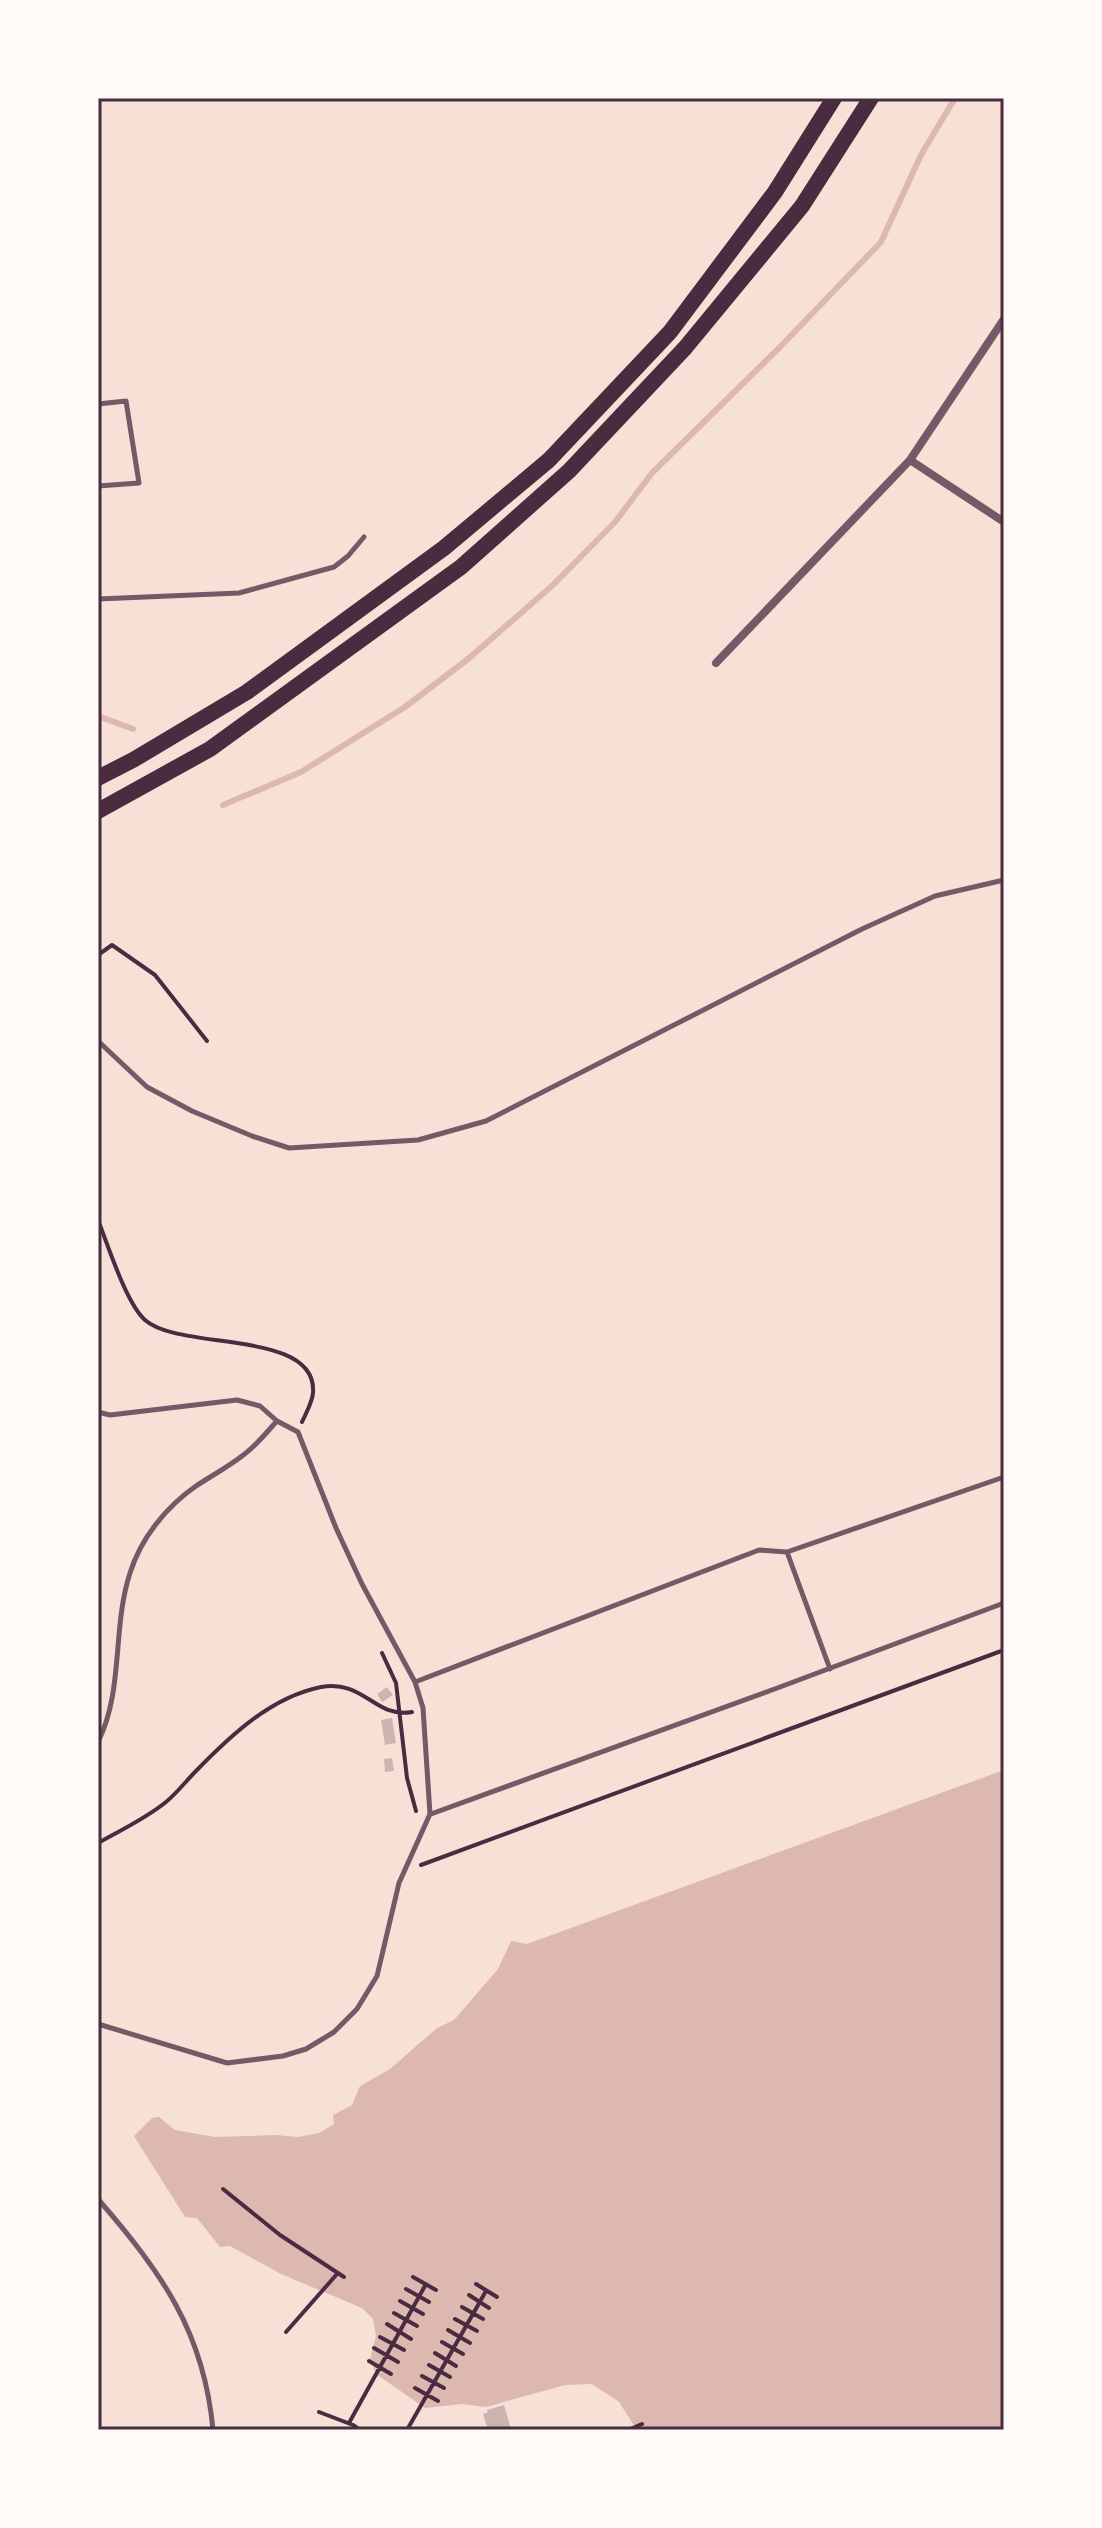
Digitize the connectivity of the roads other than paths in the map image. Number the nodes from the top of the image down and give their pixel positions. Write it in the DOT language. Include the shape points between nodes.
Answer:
graph roads {
  1 [pos="834,98"];
  2 [pos="871,98"];
  3 [pos="1004,319"];
  4 [pos="98,404"];
  5 [pos="910,460"];
  6 [pos="98,486"];
  7 [pos="1004,522"];
  8 [pos="364,537"];
  9 [pos="98,599"];
  10 [pos="716,663"];
  11 [pos="98,778"];
  12 [pos="98,811"];
  13 [pos="1004,880"];
  14 [pos="98,1041"];
  15 [pos="98,1412"];
  16 [pos="277,1421"];
  17 [pos="1004,1477"];
  18 [pos="787,1552"];
  19 [pos="1004,1603"];
  20 [pos="830,1669"];
  21 [pos="415,1682"];
  22 [pos="98,1742"];
  23 [pos="430,1814"];
  24 [pos="98,2024"];
  25 [pos="98,2199"];
  26 [pos="213,2430"];
  1 -- 11 [label="main road" via="775,192 670,332 549,460 444,548 247,692"];
  2 -- 12 [label="main road" via="802,206 685,348 569,471 461,567 210,749"];
  3 -- 5 [label="street"];
  4 -- 6 [label="lane" via="126,401 139,483"];
  5 -- 7 [label="street"];
  5 -- 10 [label="street"];
  8 -- 9 [label="lane" via="334,567 239,593"];
  13 -- 14 [label="lane" via="935,896 486,1121 418,1140 289,1148 192,1111 147,1087"];
  15 -- 16 [label="lane" via="110,1415 237,1400 260,1406"];
  16 -- 21 [label="lane" via="298,1432 336,1528"];
  16 -- 22 [label="lane" via="243,1456 166,1511 146,1539 130,1573 115,1681"];
  17 -- 18 [label="lane"];
  18 -- 20 [label="lane"];
  18 -- 21 [label="lane" via="759,1550"];
  19 -- 20 [label="lane"];
  20 -- 23 [label="lane"];
  21 -- 23 [label="lane" via="423,1708"];
  23 -- 24 [label="lane" via="403,1872 377,1976 357,2009 334,2032 283,2056 227,2063"];
  25 -- 26 [label="lane" via="151,2264 182,2315 197,2349"];
}
